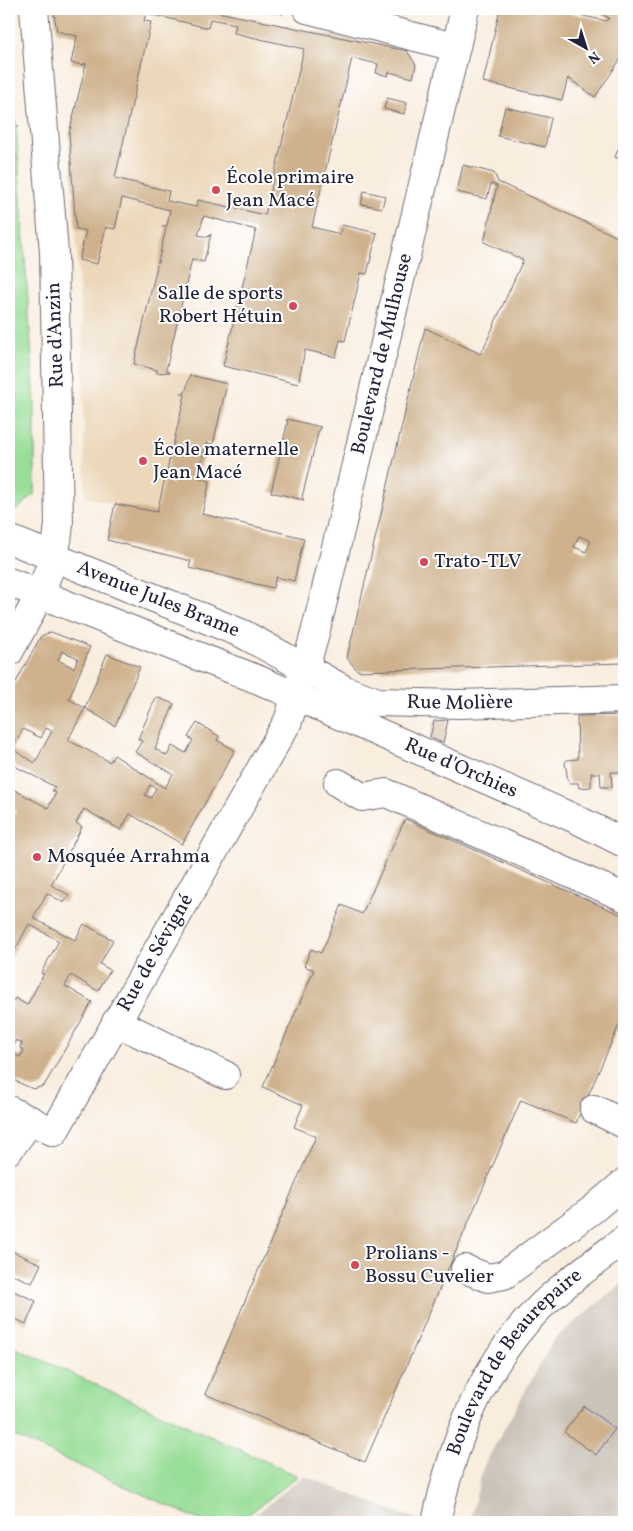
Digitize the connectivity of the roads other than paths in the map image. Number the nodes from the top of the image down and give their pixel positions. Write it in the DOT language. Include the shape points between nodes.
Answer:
graph roads {
  1 [pos="34,9"];
  2 [pos="307,9"];
  3 [pos="465,9"];
  4 [pos="454,47"];
  5 [pos="9,539"];
  6 [pos="53,557"];
  7 [pos="9,582"];
  8 [pos="39,594"];
  9 [pos="9,652"];
  10 [pos="305,667"];
  11 [pos="296,696"];
  12 [pos="624,699"];
  13 [pos="428,704"];
  14 [pos="414,747"];
  15 [pos="338,783"];
  16 [pos="624,843"];
  17 [pos="624,897"];
  18 [pos="116,1022"];
  19 [pos="225,1075"];
  20 [pos="594,1109"];
  21 [pos="20,1115"];
  22 [pos="624,1124"];
  23 [pos="9,1150"];
  24 [pos="624,1183"];
  25 [pos="624,1240"];
  26 [pos="465,1269"];
  27 [pos="438,1514"];
  1 -- 6 [label="street, Rue d'Anzin" via="54,252 59,524"];
  2 -- 4 [label="street"];
  3 -- 4 [label="street, Boulevard de Mulhouse"];
  4 -- 10 [label="street, Boulevard de Mulhouse"];
  5 -- 6 [label="street, Avenue Jules Brame"];
  6 -- 8 [label="street, Rue d'Anzin"];
  6 -- 10 [label="street, Avenue Jules Brame" via="237,631"];
  7 -- 8 [label="street, Avenue Jules Brame"];
  8 -- 9 [label="street, Rue d'Anzin"];
  8 -- 11 [label="street, Avenue Jules Brame"];
  10 -- 11 [label="street, Boulevard de Mulhouse"];
  10 -- 13 [label="street, Rue Molière" via="344,690 365,698 386,704"];
  11 -- 14 [label="street, Rue d'Orchies"];
  11 -- 18 [label="street, Rue de Sévigné" via="282,731"];
  12 -- 13 [label="street, Rue Molière"];
  13 -- 14 [label="street" via="414,715 406,728 406,740"];
  14 -- 16 [label="street, Rue d'Orchies"];
  15 -- 17 [label="street" via="362,797 386,793"];
  18 -- 19 [label="street"];
  18 -- 21 [label="street, Rue de Sévigné" via="54,1132"];
  20 -- 22 [label="street"];
  21 -- 23 [label="street"];
  24 -- 26 [label="street" via="504,1275 488,1278"];
  25 -- 27 [label="street, Boulevard de Beaurepaire" via="539,1308 492,1369 458,1439"];
}
